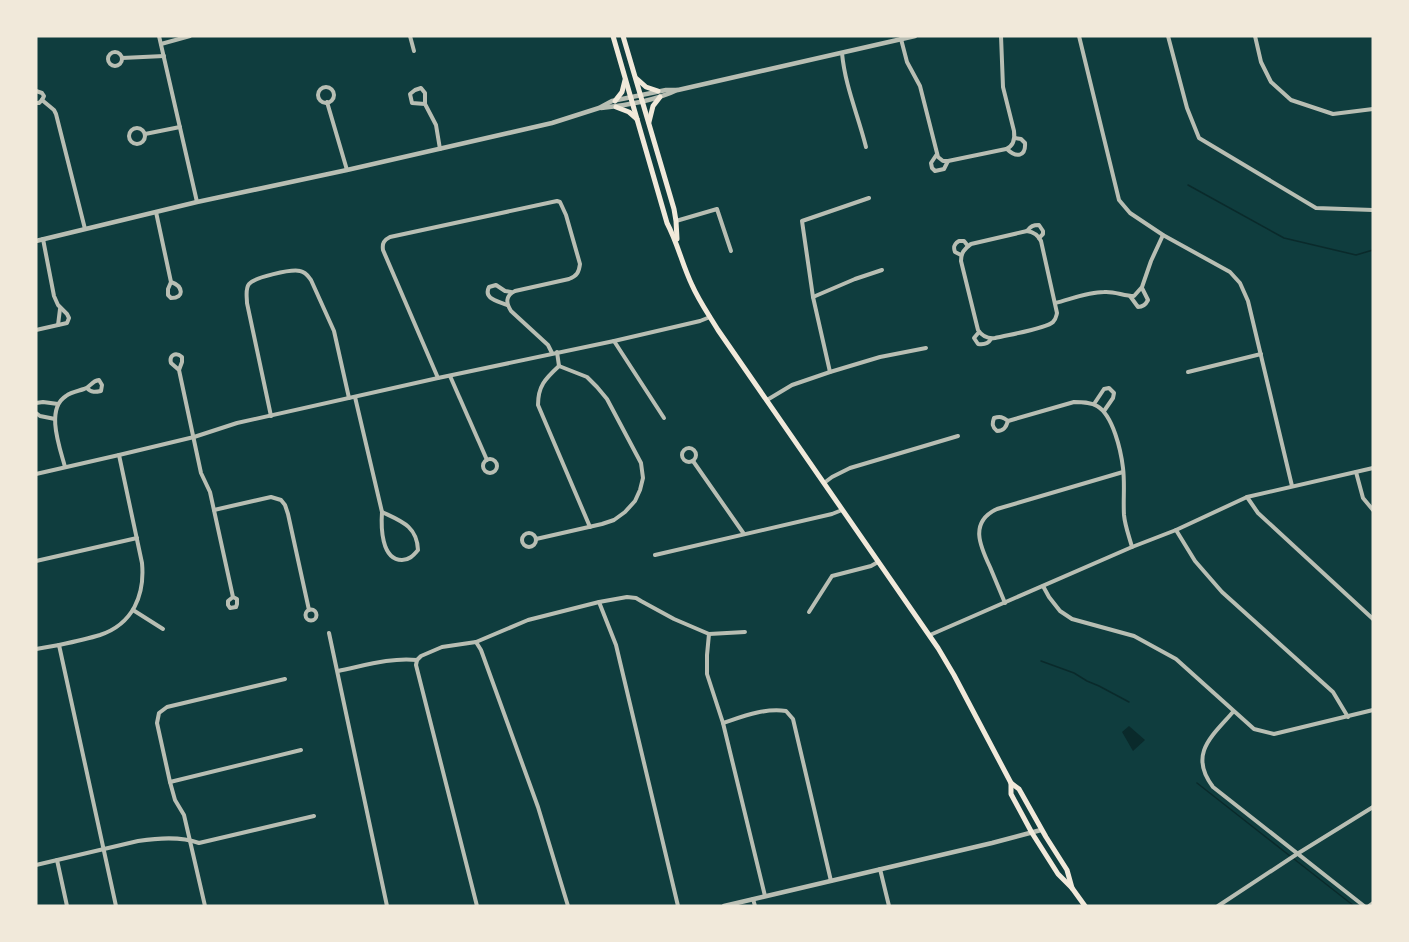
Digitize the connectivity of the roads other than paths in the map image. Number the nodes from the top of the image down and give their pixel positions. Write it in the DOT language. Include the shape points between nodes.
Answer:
graph roads {
  1 [pos="159,36"];
  2 [pos="190,36"];
  3 [pos="410,36"];
  4 [pos="613,36"];
  5 [pos="623,36"];
  6 [pos="915,36"];
  7 [pos="1001,36"];
  8 [pos="1079,36"];
  9 [pos="1168,36"];
  10 [pos="1254,36"];
  11 [pos="901,39"];
  12 [pos="161,44"];
  13 [pos="414,51"];
  14 [pos="842,53"];
  15 [pos="164,57"];
  16 [pos="122,58"];
  17 [pos="635,77"];
  18 [pos="626,79"];
  19 [pos="36,91"];
  20 [pos="659,94"];
  21 [pos="641,98"];
  22 [pos="42,100"];
  23 [pos="632,100"];
  24 [pos="36,102"];
  25 [pos="327,102"];
  26 [pos="425,104"];
  27 [pos="615,104"];
  28 [pos="1373,109"];
  29 [pos="638,120"];
  30 [pos="649,123"];
  31 [pos="180,127"];
  32 [pos="145,134"];
  33 [pos="1015,138"];
  34 [pos="866,147"];
  35 [pos="440,149"];
  36 [pos="1006,149"];
  37 [pos="937,154"];
  38 [pos="948,161"];
  39 [pos="347,170"];
  40 [pos="869,198"];
  41 [pos="197,202"];
  42 [pos="1373,210"];
  43 [pos="156,212"];
  44 [pos="676,221"];
  45 [pos="85,229"];
  46 [pos="1027,231"];
  47 [pos="1163,235"];
  48 [pos="1040,238"];
  49 [pos="43,239"];
  50 [pos="36,241"];
  51 [pos="677,243"];
  52 [pos="968,246"];
  53 [pos="731,251"];
  54 [pos="962,252"];
  55 [pos="882,270"];
  56 [pos="171,282"];
  57 [pos="1142,287"];
  58 [pos="513,292"];
  59 [pos="1130,296"];
  60 [pos="813,297"];
  61 [pos="1055,303"];
  62 [pos="507,305"];
  63 [pos="61,308"];
  64 [pos="710,317"];
  65 [pos="58,325"];
  66 [pos="36,330"];
  67 [pos="979,332"];
  68 [pos="991,339"];
  69 [pos="614,341"];
  70 [pos="926,348"];
  71 [pos="554,353"];
  72 [pos="1261,354"];
  73 [pos="559,366"];
  74 [pos="179,370"];
  75 [pos="830,372"];
  76 [pos="1188,372"];
  77 [pos="450,376"];
  78 [pos="438,378"];
  79 [pos="87,388"];
  80 [pos="355,396"];
  81 [pos="349,398"];
  82 [pos="767,400"];
  83 [pos="36,403"];
  84 [pos="58,404"];
  85 [pos="1094,404"];
  86 [pos="1104,411"];
  87 [pos="36,413"];
  88 [pos="272,416"];
  89 [pos="664,418"];
  90 [pos="55,419"];
  91 [pos="1008,421"];
  92 [pos="958,436"];
  93 [pos="194,437"];
  94 [pos="119,455"];
  95 [pos="487,460"];
  96 [pos="693,460"];
  97 [pos="65,467"];
  98 [pos="1373,468"];
  99 [pos="1123,472"];
  100 [pos="1356,472"];
  101 [pos="36,474"];
  102 [pos="824,483"];
  103 [pos="1292,486"];
  104 [pos="1247,497"];
  105 [pos="214,510"];
  106 [pos="843,510"];
  107 [pos="1373,510"];
  108 [pos="382,512"];
  109 [pos="590,527"];
  110 [pos="1176,530"];
  111 [pos="744,534"];
  112 [pos="137,538"];
  113 [pos="536,538"];
  114 [pos="1132,547"];
  115 [pos="655,555"];
  116 [pos="36,561"];
  117 [pos="879,562"];
  118 [pos="1043,586"];
  119 [pos="233,597"];
  120 [pos="599,602"];
  121 [pos="1005,603"];
  122 [pos="133,610"];
  123 [pos="309,610"];
  124 [pos="809,612"];
  125 [pos="1373,619"];
  126 [pos="163,629"];
  127 [pos="745,632"];
  128 [pos="329,633"];
  129 [pos="709,634"];
  130 [pos="930,635"];
  131 [pos="476,642"];
  132 [pos="59,645"];
  133 [pos="36,649"];
  134 [pos="417,660"];
  135 [pos="338,671"];
  136 [pos="285,679"];
  137 [pos="1373,710"];
  138 [pos="1233,712"];
  139 [pos="1348,717"];
  140 [pos="723,723"];
  141 [pos="301,750"];
  142 [pos="170,782"];
  143 [pos="1011,783"];
  144 [pos="1373,807"];
  145 [pos="314,816"];
  146 [pos="1041,830"];
  147 [pos="1032,833"];
  148 [pos="190,840"];
  149 [pos="103,849"];
  150 [pos="1294,856"];
  151 [pos="57,860"];
  152 [pos="36,865"];
  153 [pos="880,869"];
  154 [pos="831,881"];
  155 [pos="1072,888"];
  156 [pos="765,896"];
  157 [pos="753,899"];
  158 [pos="1373,903"];
  159 [pos="67,906"];
  160 [pos="116,906"];
  161 [pos="205,906"];
  162 [pos="387,906"];
  163 [pos="477,906"];
  164 [pos="568,906"];
  165 [pos="678,906"];
  166 [pos="724,906"];
  167 [pos="755,906"];
  168 [pos="889,906"];
  169 [pos="1085,906"];
  170 [pos="1218,906"];
  171 [pos="1364,906"];
  172 [pos="1369,906"];
  1 -- 12 [label="street"];
  2 -- 12 [label="street"];
  3 -- 13 [label="street"];
  4 -- 18 [label="main road"];
  5 -- 17 [label="main road"];
  6 -- 11 [label="street"];
  7 -- 33 [label="street" via="1003,87"];
  8 -- 47 [label="street" via="1119,200 1130,213"];
  9 -- 42 [label="street" via="1199,138 1316,208"];
  10 -- 28 [label="street" via="1271,82 1291,100 1333,114"];
  11 -- 14 [label="street"];
  11 -- 37 [label="street" via="907,62 920,86"];
  12 -- 15 [label="street"];
  14 -- 20 [label="street"];
  14 -- 34 [label="street" via="845,79"];
  15 -- 16 [label="street"];
  15 -- 31 [label="street"];
  17 -- 20 [label="main road"];
  17 -- 21 [label="main road"];
  18 -- 23 [label="main road"];
  18 -- 27 [label="main road"];
  19 -- 22 [label="street" via="42,93"];
  20 -- 21 [label="street"];
  20 -- 30 [label="main road"];
  21 -- 23 [label="street"];
  21 -- 30 [label="main road"];
  22 -- 24 [label="street"];
  22 -- 45 [label="street" via="56,114"];
  23 -- 27 [label="street"];
  23 -- 29 [label="main road"];
  25 -- 25 [label="street" via="333,96 326,87 318,96"];
  25 -- 39 [label="street"];
  26 -- 26 [label="street" via="421,88 410,94 412,103"];
  26 -- 35 [label="street" via="436,125"];
  27 -- 29 [label="main road"];
  27 -- 35 [label="street"];
  29 -- 51 [label="main road" via="667,223"];
  30 -- 44 [label="main road"];
  31 -- 32 [label="street"];
  31 -- 41 [label="street"];
  32 -- 32 [label="street" via="135,129 129,139 138,144"];
  33 -- 36 [label="street"];
  33 -- 36 [label="street" via="1025,143 1023,153 1013,155"];
  35 -- 39 [label="street"];
  36 -- 38 [label="street"];
  37 -- 38 [label="street"];
  37 -- 38 [label="street" via="931,163 935,171 944,169"];
  39 -- 41 [label="street"];
  40 -- 60 [label="street" via="802,221"];
  41 -- 43 [label="street"];
  43 -- 45 [label="street"];
  43 -- 56 [label="street"];
  44 -- 51 [label="main road"];
  44 -- 53 [label="street" via="717,209"];
  45 -- 49 [label="street"];
  46 -- 48 [label="street"];
  46 -- 48 [label="street" via="1039,225 1043,231"];
  46 -- 52 [label="street"];
  47 -- 57 [label="street"];
  47 -- 72 [label="street" via="1230,272 1240,283"];
  48 -- 61 [label="street"];
  49 -- 50 [label="street"];
  49 -- 63 [label="street" via="54,296"];
  51 -- 64 [label="main road" via="692,286"];
  52 -- 54 [label="street"];
  52 -- 54 [label="street" via="955,243 955,252"];
  54 -- 67 [label="street"];
  55 -- 60 [label="street"];
  57 -- 59 [label="street"];
  57 -- 59 [label="street" via="1147,303 1138,306"];
  58 -- 62 [label="street"];
  58 -- 62 [label="street" via="496,285 487,290 491,299"];
  58 -- 78 [label="street" via="577,274 579,264 560,202 385,240 383,250"];
  59 -- 61 [label="street" via="1096,292"];
  60 -- 75 [label="street"];
  61 -- 68 [label="street" via="1057,313 1052,323"];
  62 -- 71 [label="street"];
  63 -- 65 [label="street"];
  63 -- 65 [label="street" via="69,318 67,323"];
  64 -- 69 [label="street"];
  64 -- 82 [label="main road"];
  65 -- 66 [label="street"];
  67 -- 68 [label="street"];
  67 -- 68 [label="street" via="974,338 978,344"];
  69 -- 71 [label="street"];
  69 -- 89 [label="street"];
  70 -- 75 [label="street"];
  71 -- 73 [label="street"];
  71 -- 77 [label="street"];
  72 -- 76 [label="street"];
  72 -- 103 [label="street"];
  73 -- 109 [label="street" via="542,383 538,405"];
  73 -- 109 [label="street" via="587,377 597,387 616,413 641,463 642,478 635,501 614,520"];
  74 -- 93 [label="street"];
  75 -- 82 [label="street" via="792,385"];
  77 -- 78 [label="street"];
  77 -- 95 [label="street"];
  78 -- 80 [label="street"];
  79 -- 84 [label="street" via="66,396"];
  80 -- 81 [label="street"];
  80 -- 108 [label="street"];
  81 -- 88 [label="street"];
  81 -- 88 [label="street" via="334,330 306,273 293,270 258,278 246,291 247,303"];
  82 -- 102 [label="main road"];
  83 -- 84 [label="street"];
  84 -- 90 [label="street"];
  85 -- 86 [label="street"];
  85 -- 86 [label="street" via="1104,389 1112,389 1113,399"];
  85 -- 91 [label="street" via="1074,402"];
  86 -- 99 [label="street" via="1113,428"];
  87 -- 90 [label="street"];
  88 -- 93 [label="street"];
  90 -- 97 [label="street"];
  92 -- 102 [label="street" via="850,468"];
  93 -- 94 [label="street"];
  93 -- 105 [label="street"];
  94 -- 97 [label="street"];
  94 -- 112 [label="street"];
  96 -- 111 [label="street"];
  97 -- 101 [label="street"];
  98 -- 100 [label="street"];
  99 -- 114 [label="street" via="1124,517"];
  99 -- 121 [label="street" via="998,509 986,517 979,532 979,544"];
  100 -- 103 [label="street"];
  100 -- 107 [label="street" via="1363,498"];
  102 -- 106 [label="main road"];
  103 -- 104 [label="street"];
  104 -- 110 [label="street"];
  104 -- 125 [label="street" via="1258,513"];
  105 -- 119 [label="street"];
  105 -- 123 [label="street" via="271,496 281,500 288,514"];
  106 -- 111 [label="street"];
  106 -- 117 [label="main road"];
  108 -- 108 [label="street" via="414,533 418,550 413,556 398,560 386,549"];
  109 -- 113 [label="street"];
  110 -- 114 [label="street"];
  110 -- 139 [label="street" via="1195,561 1222,591 1333,692"];
  111 -- 115 [label="street"];
  112 -- 116 [label="street"];
  112 -- 122 [label="street" via="143,580"];
  114 -- 118 [label="street"];
  117 -- 124 [label="street" via="832,576"];
  117 -- 130 [label="main road"];
  118 -- 121 [label="street"];
  118 -- 138 [label="street" via="1060,611 1072,619 1134,636 1176,659"];
  120 -- 129 [label="street" via="636,598"];
  120 -- 131 [label="street" via="528,620"];
  120 -- 165 [label="street" via="616,645"];
  121 -- 130 [label="street"];
  122 -- 126 [label="street"];
  122 -- 132 [label="street" via="102,634"];
  127 -- 129 [label="street"];
  128 -- 135 [label="street"];
  129 -- 140 [label="street" via="707,674"];
  130 -- 143 [label="main road"];
  131 -- 134 [label="street" via="442,647"];
  131 -- 164 [label="street" via="538,807"];
  132 -- 133 [label="street"];
  132 -- 149 [label="street"];
  134 -- 135 [label="street"];
  134 -- 163 [label="street"];
  135 -- 162 [label="street"];
  136 -- 142 [label="street" via="159,712 157,723"];
  137 -- 139 [label="street"];
  138 -- 139 [label="street" via="1254,729 1274,734"];
  138 -- 150 [label="street" via="1204,751 1202,763 1208,779"];
  140 -- 154 [label="street" via="775,710 786,711 793,719"];
  140 -- 156 [label="street"];
  141 -- 142 [label="street"];
  142 -- 148 [label="street"];
  143 -- 146 [label="main road" via="1019,789"];
  143 -- 147 [label="main road" via="1011,794"];
  144 -- 150 [label="street"];
  145 -- 148 [label="street" via="199,843"];
  146 -- 147 [label="street"];
  146 -- 155 [label="main road" via="1067,870"];
  147 -- 153 [label="street"];
  147 -- 155 [label="main road" via="1058,874"];
  148 -- 149 [label="street" via="150,839"];
  148 -- 161 [label="street"];
  149 -- 151 [label="street"];
  149 -- 160 [label="street"];
  150 -- 170 [label="street"];
  150 -- 171 [label="street"];
  151 -- 152 [label="street"];
  151 -- 159 [label="street"];
  153 -- 154 [label="street"];
  153 -- 168 [label="street"];
  154 -- 156 [label="street"];
  155 -- 169 [label="main road"];
  156 -- 157 [label="street"];
  157 -- 166 [label="street"];
  157 -- 167 [label="street"];
  158 -- 172 [label="street"];
}
